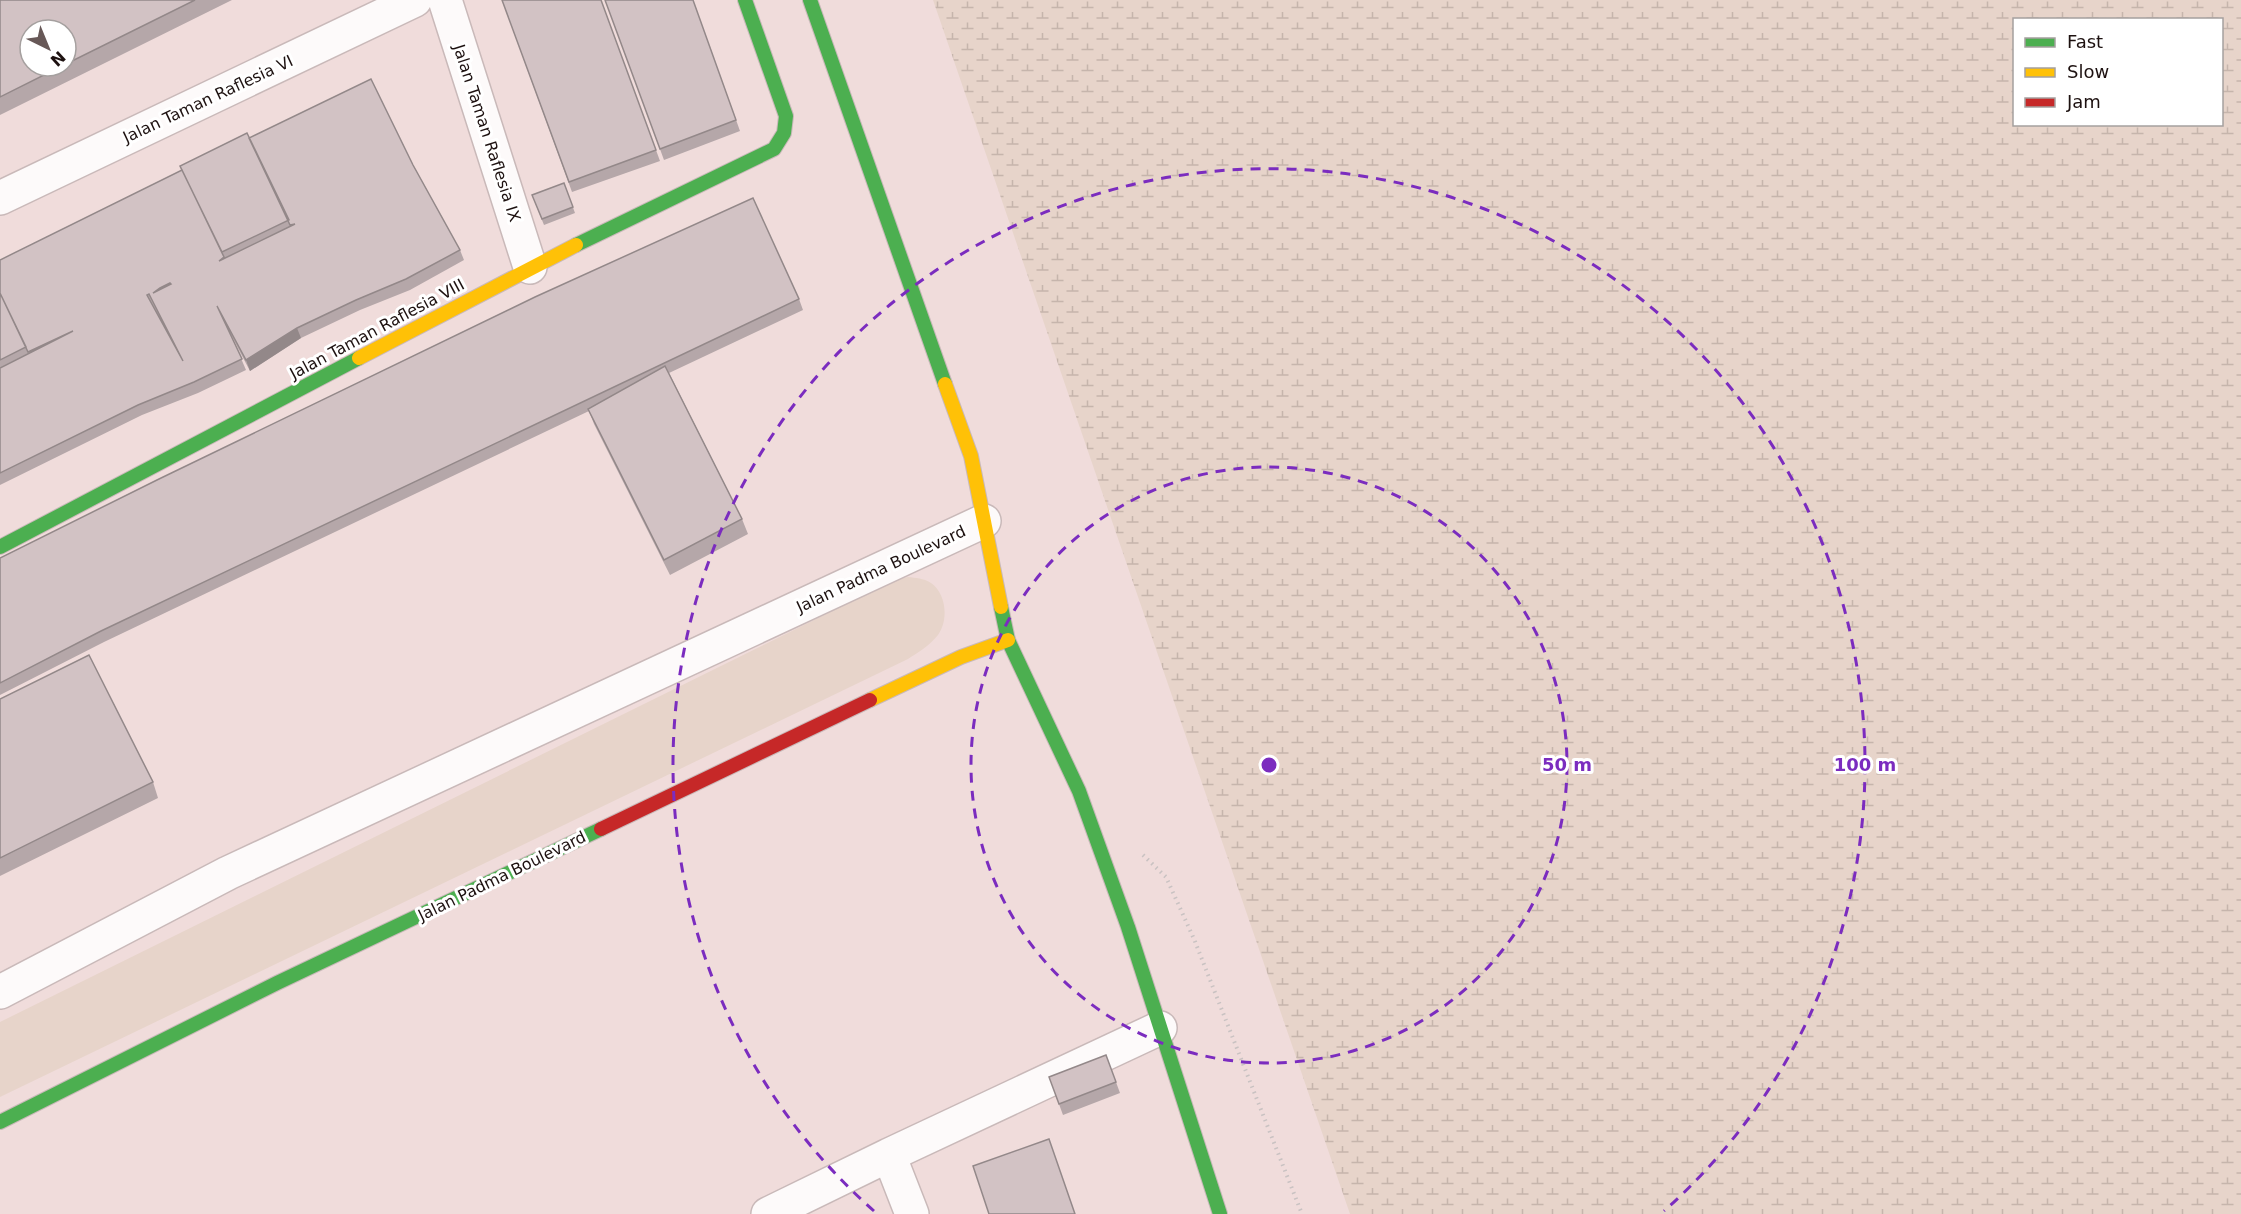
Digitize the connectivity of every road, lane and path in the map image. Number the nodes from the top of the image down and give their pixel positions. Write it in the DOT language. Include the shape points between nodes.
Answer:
graph roads {
  1 [pos="415,0"];
  2 [pos="445,0"];
  3 [pos="745,0"];
  4 [pos="810,0"];
  5 [pos="0,198"];
  6 [pos="530,267"];
  7 [pos="984,521"];
  8 [pos="0,547"];
  9 [pos="1008,640"];
  10 [pos="1142,854"];
  11 [pos="0,992"];
  12 [pos="1160,1028"];
  13 [pos="0,1122"];
  14 [pos="889,1155"];
  15 [pos="768,1214"];
  16 [pos="912,1214"];
  17 [pos="1220,1214"];
  18 [pos="1302,1214"];
  1 -- 5 [label="street, Jalan Taman Raflesia VI"];
  2 -- 6 [label="street, Jalan Taman Raflesia IX"];
  3 -- 6 [label="street, Jalan Taman Raflesia VIII" via="786,116 784,133 774,149"];
  4 -- 7 [label="street" via="970,456"];
  6 -- 8 [label="street, Jalan Taman Raflesia VIII"];
  7 -- 9 [label="street"];
  7 -- 11 [label="street, Jalan Padma Boulevard" via="228,873"];
  9 -- 12 [label="street" via="1079,791"];
  9 -- 13 [label="street, Jalan Padma Boulevard" via="961,657 299,973"];
  10 -- 18 [label="path" via="1166,877 1194,939"];
  12 -- 14 [label="street"];
  12 -- 17 [label="street"];
  14 -- 15 [label="street"];
  14 -- 16 [label="street"];
}
